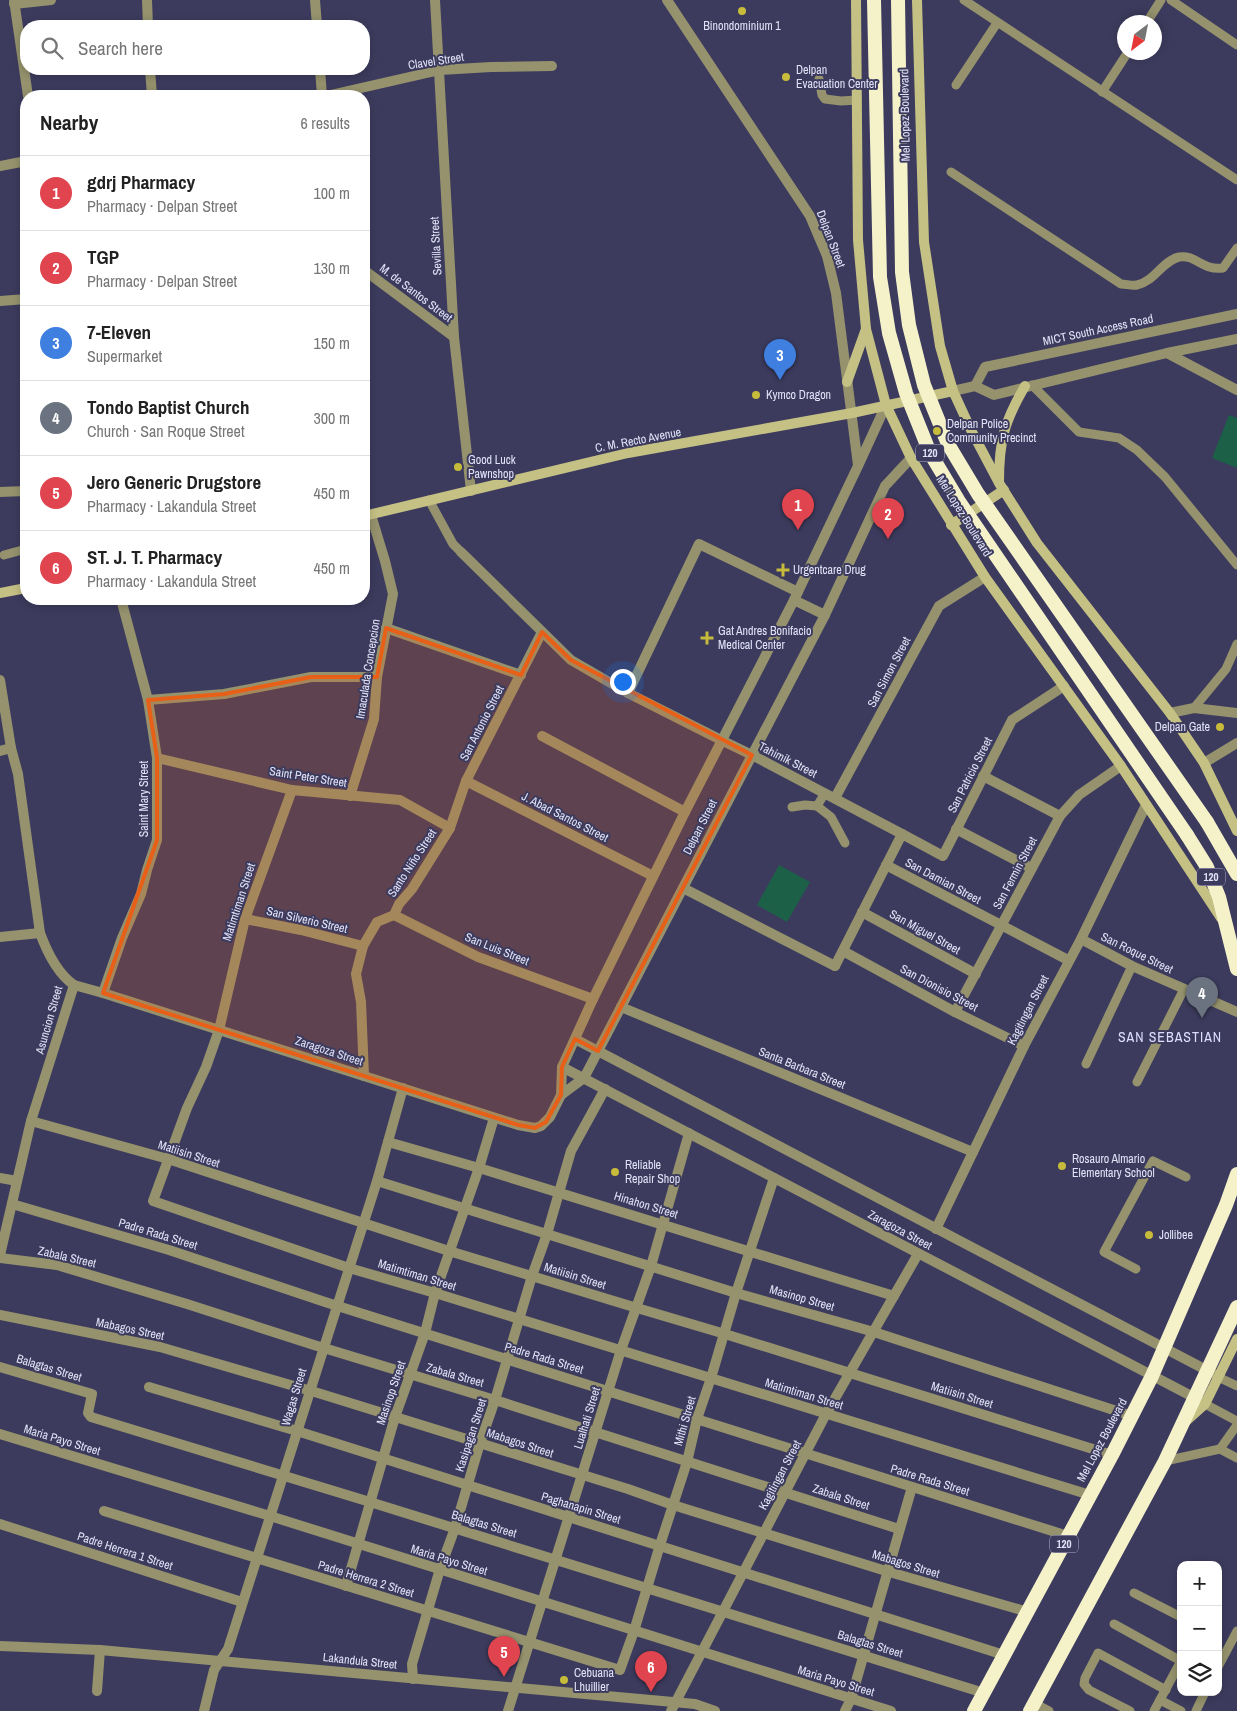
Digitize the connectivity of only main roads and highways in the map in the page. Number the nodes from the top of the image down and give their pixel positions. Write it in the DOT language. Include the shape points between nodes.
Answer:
graph roads {
  1 [pos="856,0"];
  2 [pos="874,0"];
  3 [pos="898,0"];
  4 [pos="917,0"];
  5 [pos="866,328"];
  6 [pos="847,382"];
  7 [pos="1028,386"];
  8 [pos="954,391"];
  9 [pos="886,405"];
  10 [pos="1002,486"];
  11 [pos="370,515"];
  12 [pos="951,525"];
  13 [pos="20,589"];
  14 [pos="0,593"];
  15 [pos="1237,831"];
  16 [pos="1237,874"];
  17 [pos="1225,923"];
  18 [pos="1237,969"];
  19 [pos="1237,1174"];
  20 [pos="1237,1307"];
  21 [pos="1237,1338"];
  22 [pos="1213,1374"];
  23 [pos="1032,1707"];
  24 [pos="974,1711"];
  1 -- 5 [label="main road, Mel Lopez Boulevard / 120" via="858,240"];
  2 -- 17 [label="highway, Mel Lopez Boulevard / 120, bridge" via="880,277 889,333 906,393 930,453 960,503 1187,835 1220,897"];
  3 -- 16 [label="highway, Mel Lopez Boulevard / 120, bridge" via="902,272 909,325 924,385 948,444 978,494 1207,822"];
  4 -- 8 [label="main road, Mel Lopez Boulevard" via="924,242 940,346"];
  5 -- 6 [label="main road"];
  5 -- 9 [label="main road, Mel Lopez Boulevard / 120"];
  7 -- 10 [label="main road" via="1016,402 1003,435 999,452"];
  8 -- 9 [label="main road, C. M. Recto Avenue"];
  8 -- 10 [label="main road, Mel Lopez Boulevard"];
  9 -- 11 [label="main road, C. M. Recto Avenue" via="628,453"];
  9 -- 12 [label="main road, Mel Lopez Boulevard / 120" via="911,458"];
  10 -- 12 [label="main road"];
  10 -- 15 [label="main road, Mel Lopez Boulevard" via="1038,543 1170,712 1204,762"];
  12 -- 17 [label="main road, Mel Lopez Boulevard / 120" via="1121,766"];
  13 -- 14 [label="main road"];
  17 -- 18 [label="highway, Mel Lopez Boulevard / 120"];
  19 -- 24 [label="highway, Mel Lopez Boulevard / 120" via="1152,1376"];
  20 -- 22 [label="highway"];
  21 -- 22 [label="main road"];
  22 -- 23 [label="highway" via="1200,1401 1184,1422"];
}
